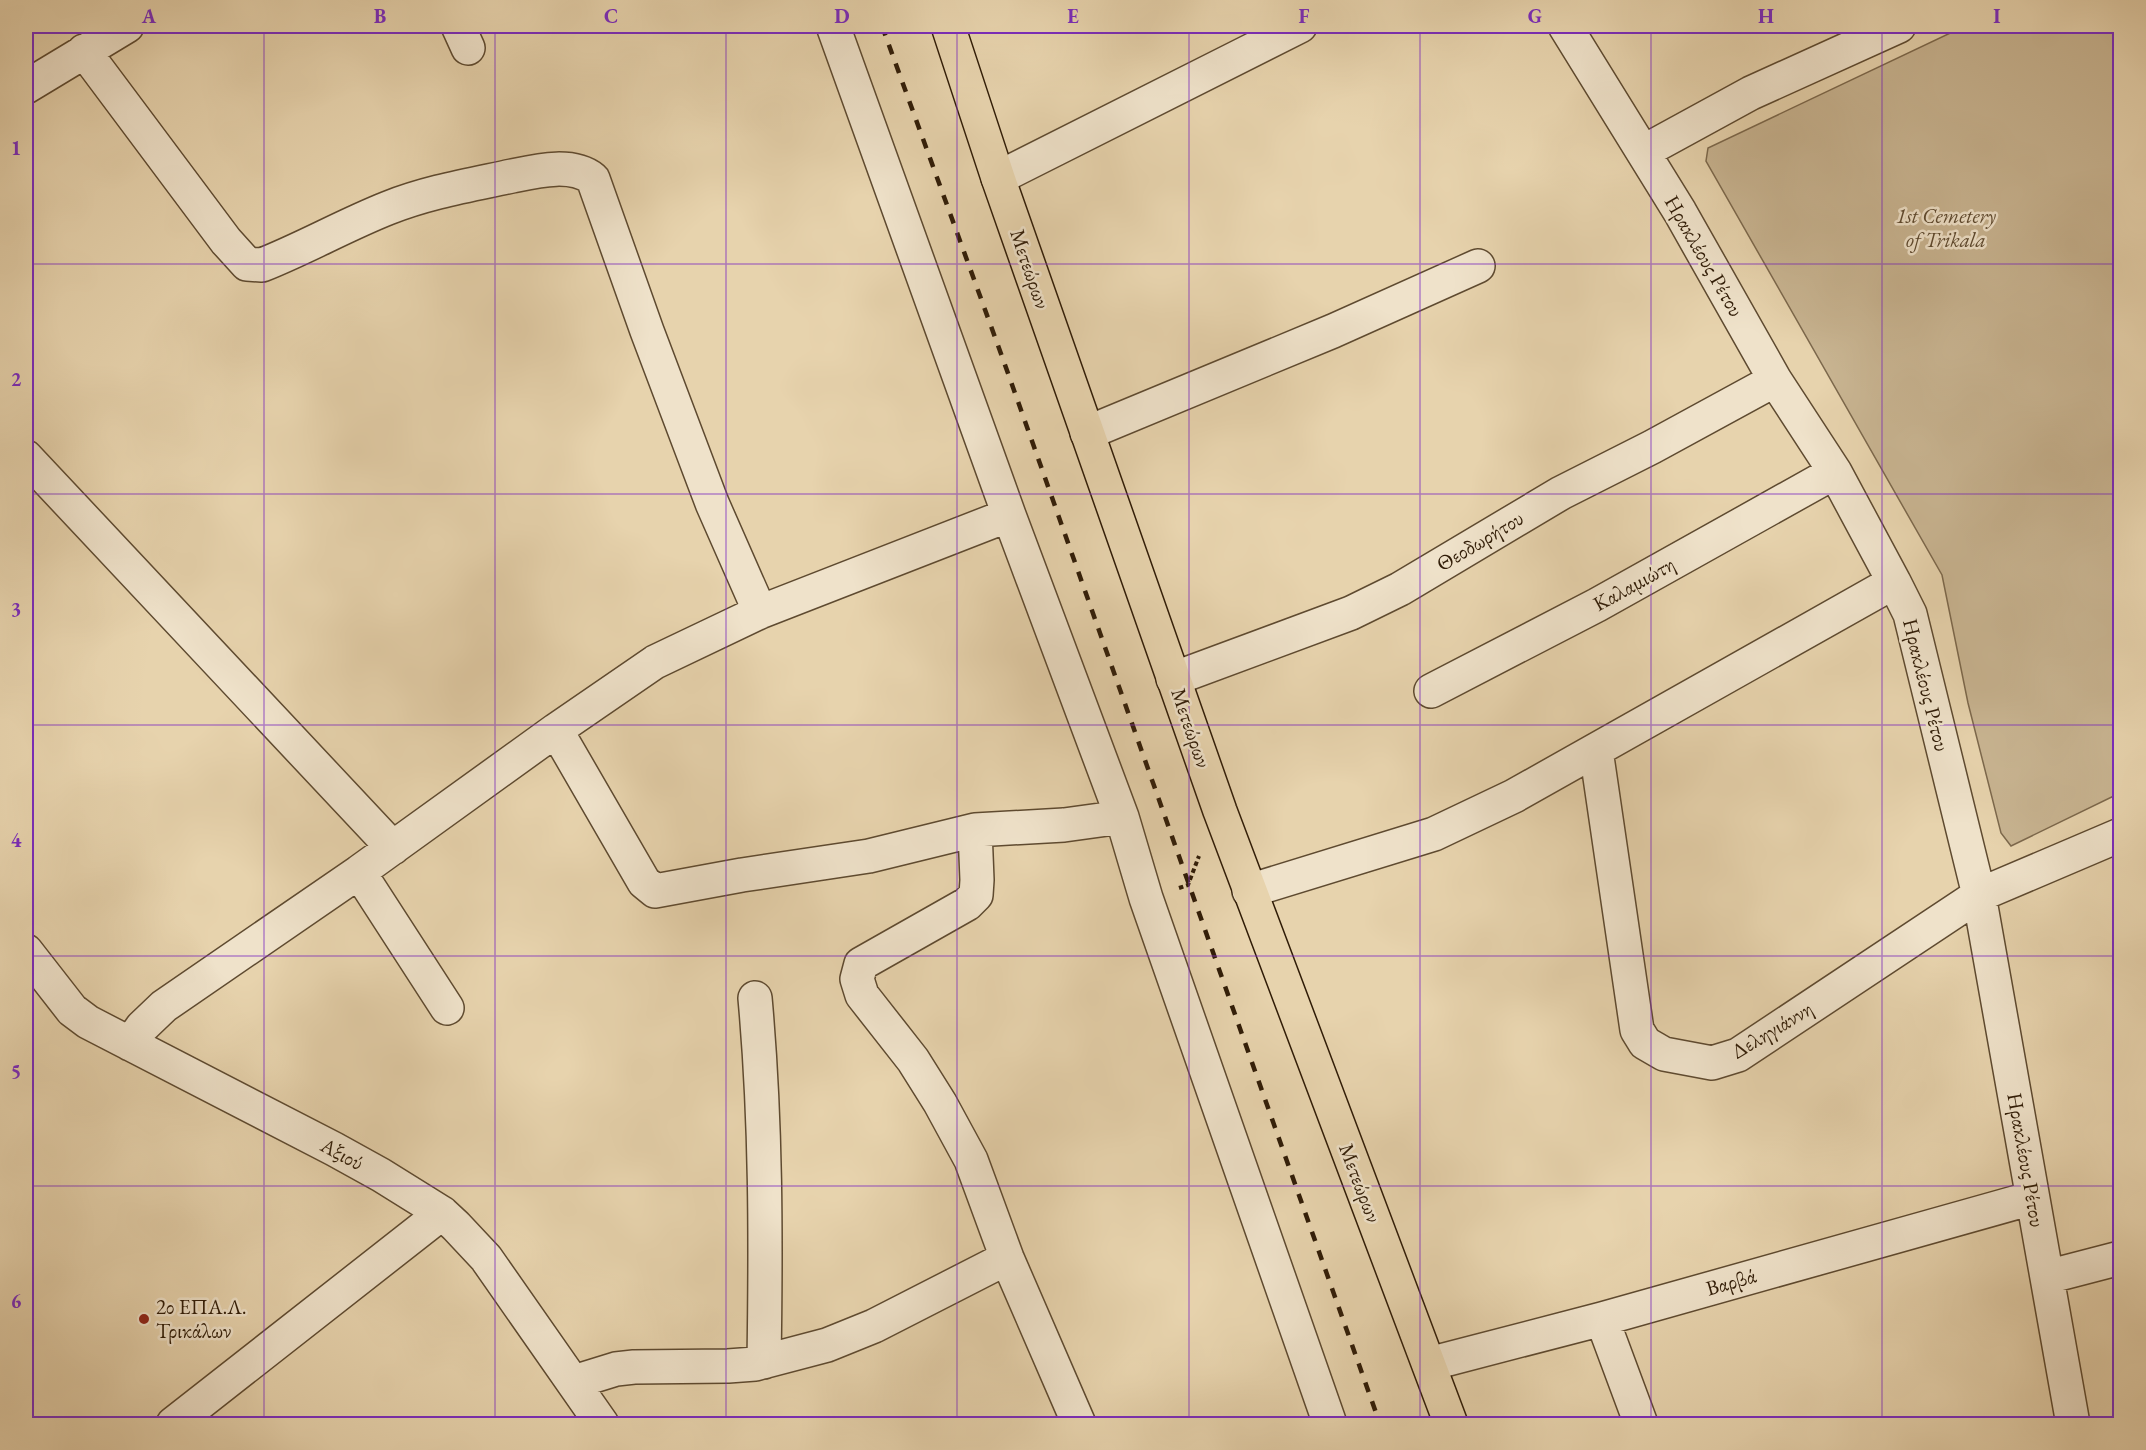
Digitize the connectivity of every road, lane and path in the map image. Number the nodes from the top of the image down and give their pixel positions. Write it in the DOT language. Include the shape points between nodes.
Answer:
graph roads {
  1 [pos="127,26"];
  2 [pos="833,26"];
  3 [pos="948,26"];
  4 [pos="1300,26"];
  5 [pos="1565,26"];
  6 [pos="1899,26"];
  7 [pos="84,51"];
  8 [pos="26,87"];
  9 [pos="1643,152"];
  10 [pos="998,178"];
  11 [pos="1478,266"];
  12 [pos="1775,380"];
  13 [pos="1087,433"];
  14 [pos="26,457"];
  15 [pos="1835,472"];
  16 [pos="1009,515"];
  17 [pos="1894,582"];
  18 [pos="760,612"];
  19 [pos="1173,679"];
  20 [pos="1431,691"];
  21 [pos="556,730"];
  22 [pos="1596,750"];
  23 [pos="1220,812"];
  24 [pos="1122,817"];
  25 [pos="975,830"];
  26 [pos="2121,835"];
  27 [pos="393,848"];
  28 [pos="359,872"];
  29 [pos="1249,891"];
  30 [pos="1979,895"];
  31 [pos="1146,898"];
  32 [pos="26,951"];
  33 [pos="754,998"];
  34 [pos="447,1008"];
  35 [pos="130,1044"];
  36 [pos="2032,1198"];
  37 [pos="442,1213"];
  38 [pos="1007,1258"];
  39 [pos="2121,1258"];
  40 [pos="2047,1277"];
  41 [pos="1602,1319"];
  42 [pos="764,1362"];
  43 [pos="1429,1364"];
  44 [pos="574,1382"];
  45 [pos="173,1425"];
  46 [pos="602,1425"];
  47 [pos="1079,1425"];
  48 [pos="1330,1425"];
  49 [pos="1450,1425"];
  50 [pos="1641,1425"];
  51 [pos="2073,1425"];
  1 -- 7 [label="street"];
  2 -- 16 [label="street"];
  3 -- 10 [label="main road, Μετεώρων"];
  4 -- 10 [label="street"];
  5 -- 9 [label="street, Ηρακλέους Ρέτου"];
  6 -- 9 [label="street" via="1751,93"];
  7 -- 8 [label="street"];
  7 -- 18 [label="street" via="247,264 262,265 388,208 434,192 537,171 586,173 593,178 712,503"];
  9 -- 12 [label="street, Ηρακλέους Ρέτου"];
  10 -- 13 [label="main road, Μετεώρων"];
  11 -- 13 [label="street"];
  12 -- 15 [label="street, Ηρακλέους Ρέτου"];
  12 -- 19 [label="street, Θεοδωρήτου" via="1561,493 1371,604"];
  13 -- 19 [label="main road, Μετεώρων"];
  14 -- 27 [label="street"];
  15 -- 17 [label="street, Ηρακλέους Ρέτου"];
  15 -- 20 [label="street, Καλαμιώτη" via="1597,605"];
  16 -- 18 [label="street"];
  16 -- 24 [label="street"];
  17 -- 22 [label="street"];
  17 -- 30 [label="street, Ηρακλέους Ρέτου" via="1910,615"];
  18 -- 21 [label="street" via="655,662"];
  19 -- 23 [label="main road, Μετεώρων"];
  21 -- 25 [label="street" via="644,882 655,891 869,856"];
  21 -- 27 [label="street"];
  22 -- 29 [label="street" via="1514,796 1434,834"];
  22 -- 30 [label="street, Δεληγιάννη" via="1634,1019 1646,1042 1664,1054 1712,1063 1738,1055"];
  23 -- 29 [label="main road, Μετεώρων"];
  23 -- 31 [label="path" via="1188,885"];
  24 -- 25 [label="street"];
  24 -- 31 [label="street"];
  25 -- 38 [label="street" via="976,895 967,904 861,964 857,979 862,995 913,1060 953,1126 971,1160"];
  26 -- 30 [label="street, Δεληγιάννη"];
  27 -- 28 [label="street"];
  28 -- 34 [label="street"];
  28 -- 35 [label="street" via="164,1006"];
  29 -- 43 [label="main road, Μετεώρων"];
  30 -- 36 [label="street, Ηρακλέους Ρέτου"];
  31 -- 48 [label="street"];
  32 -- 35 [label="street, Αξιού" via="72,1010"];
  33 -- 42 [label="street" via="765,1197"];
  35 -- 37 [label="street, Αξιού" via="334,1149"];
  36 -- 40 [label="street, Ηρακλέους Ρέτου"];
  36 -- 41 [label="street, Βαρβά"];
  37 -- 44 [label="street, Αξιού" via="486,1258"];
  37 -- 45 [label="street"];
  38 -- 42 [label="street" via="874,1326 827,1345"];
  38 -- 47 [label="street"];
  39 -- 40 [label="street"];
  40 -- 51 [label="street, Ηρακλέους Ρέτου"];
  41 -- 43 [label="street, Βαρβά"];
  41 -- 50 [label="street"];
  42 -- 44 [label="street" via="616,1369"];
  43 -- 49 [label="main road, Μετεώρων"];
  44 -- 46 [label="street, Αξιού"];
}
